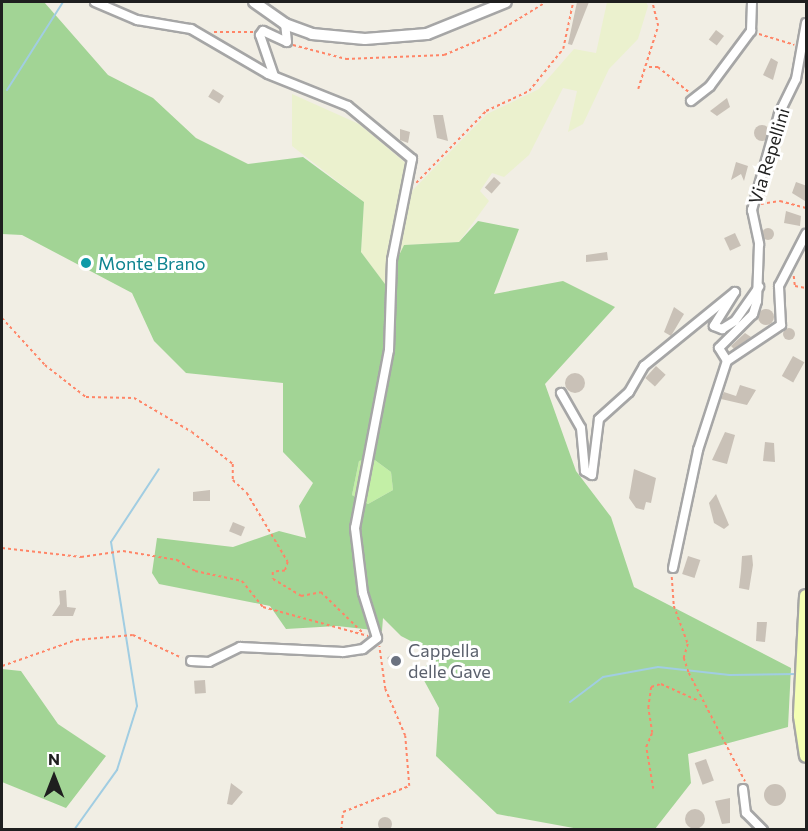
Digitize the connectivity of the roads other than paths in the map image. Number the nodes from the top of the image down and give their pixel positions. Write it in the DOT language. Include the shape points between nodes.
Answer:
graph roads {
  1 [pos="95,2"];
  2 [pos="254,2"];
  3 [pos="506,2"];
  4 [pos="752,2"];
  5 [pos="807,23"];
  6 [pos="285,24"];
  7 [pos="274,76"];
  8 [pos="693,99"];
  9 [pos="807,234"];
  10 [pos="759,287"];
  11 [pos="727,362"];
  12 [pos="561,393"];
  13 [pos="674,568"];
  14 [pos="807,596"];
  15 [pos="192,661"];
  16 [pos="807,756"];
  17 [pos="744,786"];
  18 [pos="763,830"];
  1 -- 7 [label="street" via="128,18 178,31 191,28"];
  2 -- 6 [label="street"];
  3 -- 6 [label="street" via="406,38 336,37"];
  4 -- 8 [label="street" via="751,31"];
  5 -- 10 [label="street, Via Repellini" via="796,79 779,114 752,210 759,244"];
  6 -- 7 [label="street" via="287,42 263,32"];
  7 -- 15 [label="street" via="348,106 410,155 392,260 389,350 355,528 363,593 377,638 363,649 343,652 240,647 209,662"];
  9 -- 11 [label="street" via="779,286 781,325"];
  10 -- 11 [label="street, Via Repellini" via="753,314 719,348"];
  10 -- 12 [label="street" via="735,321 722,329 714,326 735,292 644,366 629,392 599,419 592,475 585,471 576,415"];
  11 -- 13 [label="street" via="696,460"];
  14 -- 16 [label="main road" via="800,716"];
  17 -- 18 [label="street" via="747,813"];
}
